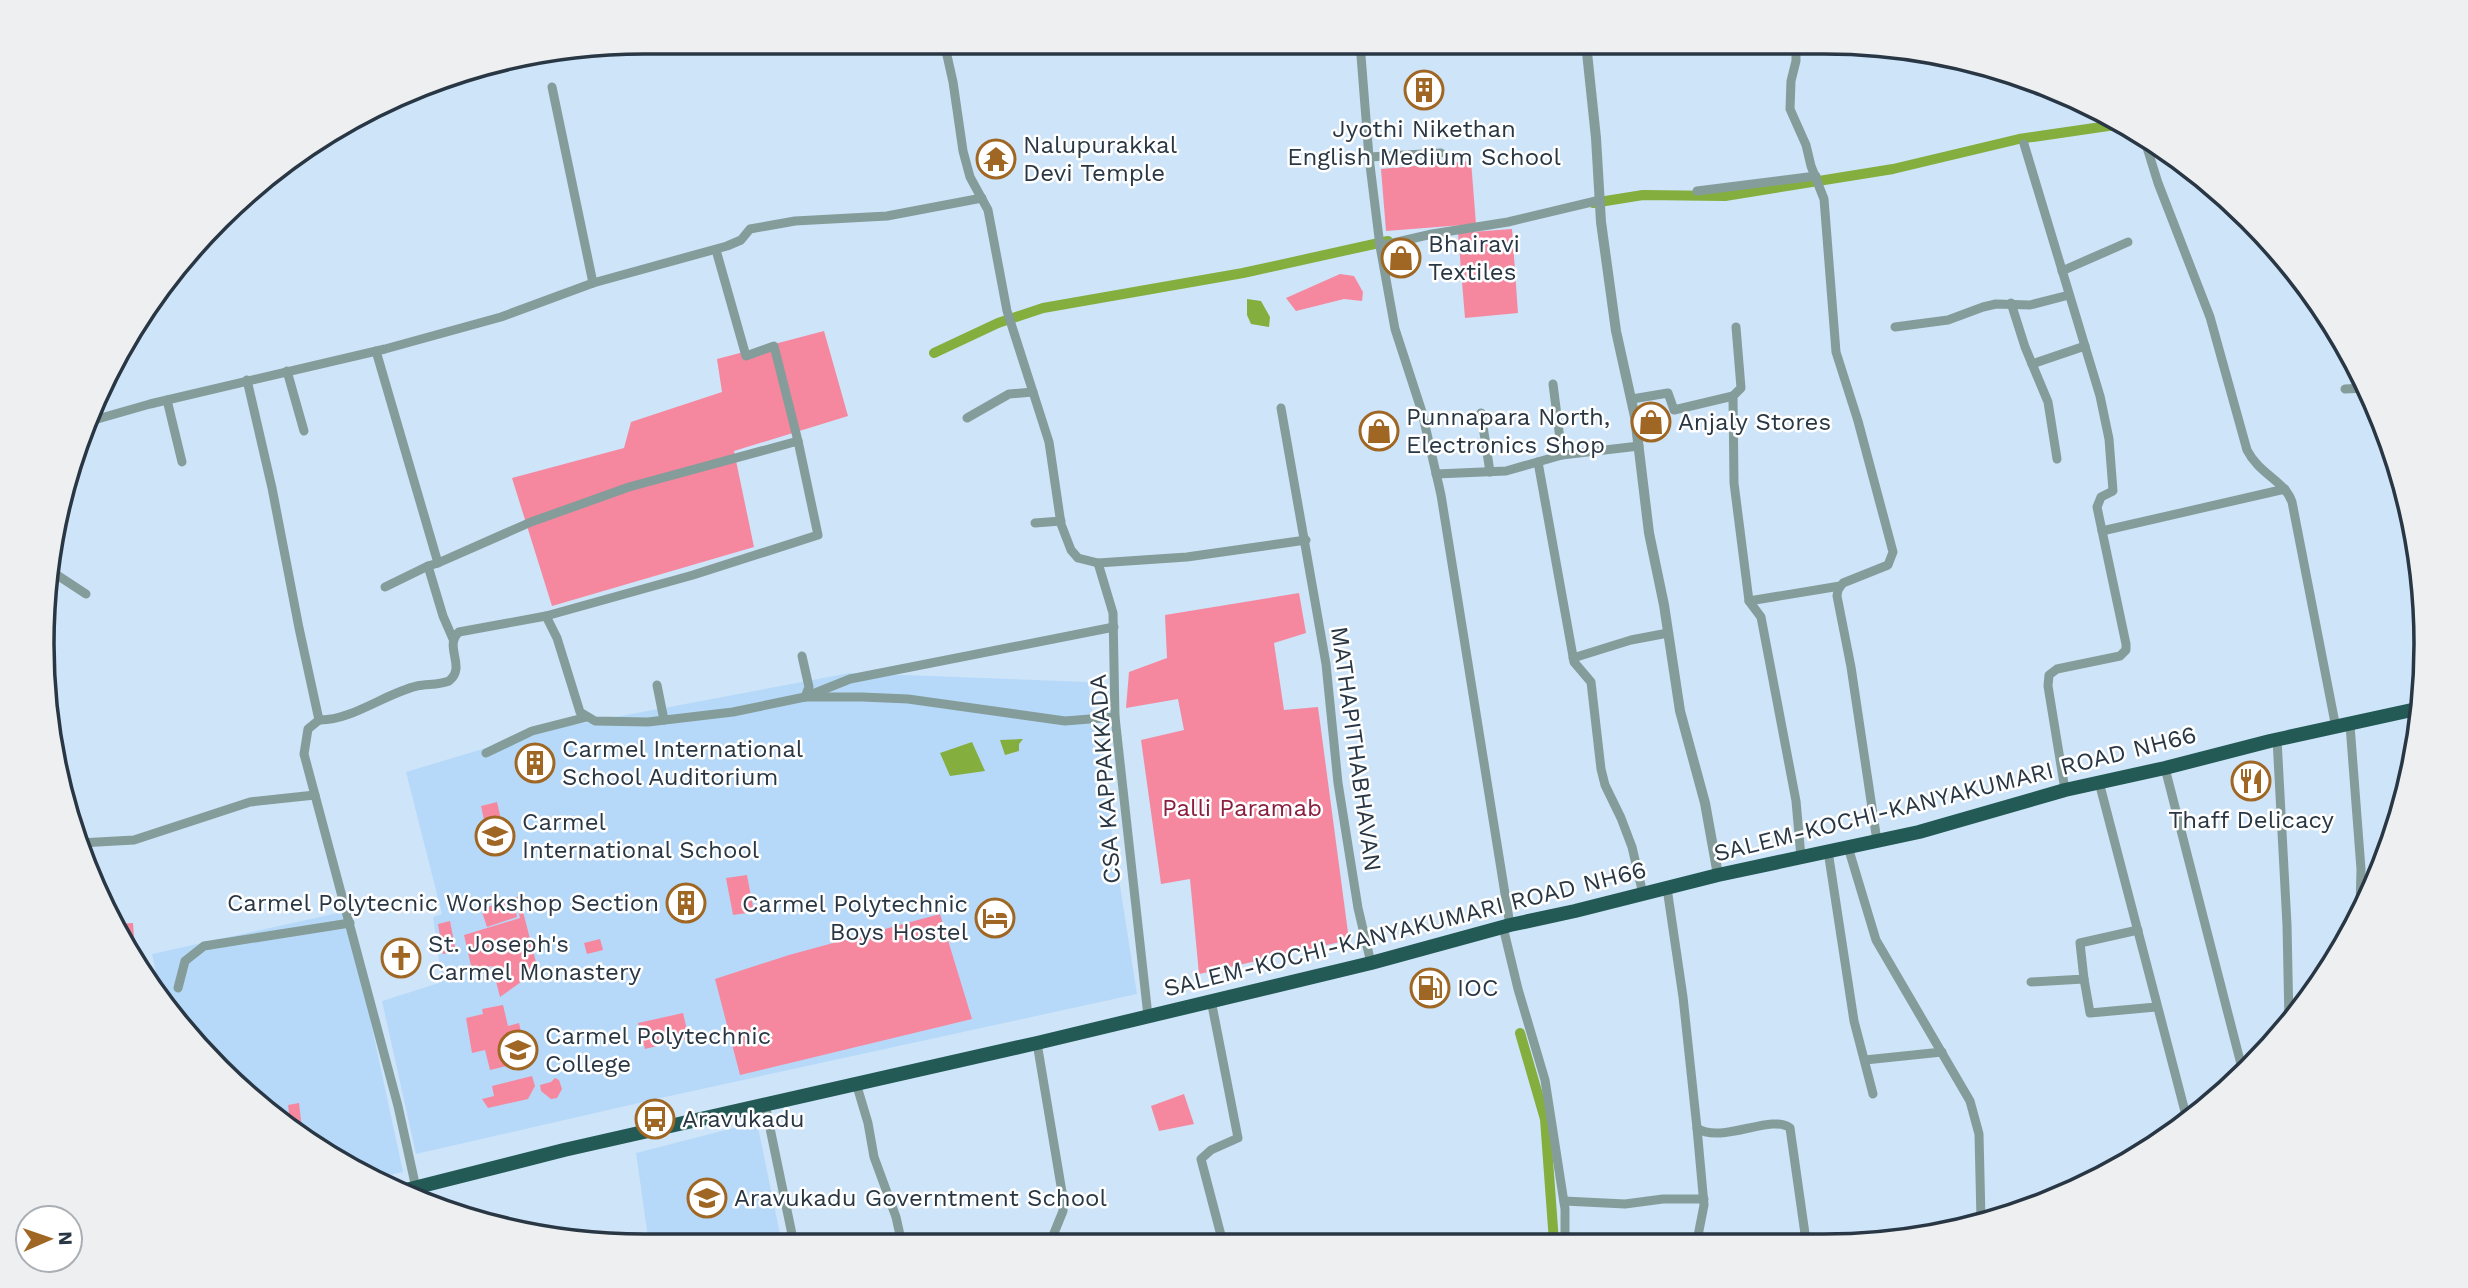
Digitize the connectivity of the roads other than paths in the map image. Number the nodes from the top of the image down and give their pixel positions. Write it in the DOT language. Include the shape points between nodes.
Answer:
graph roads {
  1 [pos="946,54"];
  2 [pos="1361,54"];
  3 [pos="1587,54"];
  4 [pos="1796,54"];
  5 [pos="552,87"];
  6 [pos="2025,147"];
  7 [pos="2148,152"];
  8 [pos="1441,153"];
  9 [pos="1369,157"];
  10 [pos="1818,182"];
  11 [pos="1697,191"];
  12 [pos="982,198"];
  13 [pos="1600,202"];
  14 [pos="2128,242"];
  15 [pos="1379,243"];
  16 [pos="716,250"];
  17 [pos="2062,271"];
  18 [pos="593,283"];
  19 [pos="2069,295"];
  20 [pos="2011,303"];
  21 [pos="1736,327"];
  22 [pos="1895,327"];
  23 [pos="2085,346"];
  24 [pos="376,351"];
  25 [pos="2032,364"];
  26 [pos="287,371"];
  27 [pos="247,380"];
  28 [pos="1553,384"];
  29 [pos="2344,388"];
  30 [pos="2355,388"];
  31 [pos="1033,392"];
  32 [pos="1733,396"];
  33 [pos="1632,398"];
  34 [pos="167,400"];
  35 [pos="1282,408"];
  36 [pos="1481,413"];
  37 [pos="967,418"];
  38 [pos="99,419"];
  39 [pos="304,431"];
  40 [pos="798,441"];
  41 [pos="1639,446"];
  42 [pos="1562,455"];
  43 [pos="2057,460"];
  44 [pos="182,462"];
  45 [pos="1538,462"];
  46 [pos="1490,472"];
  47 [pos="1436,474"];
  48 [pos="2285,489"];
  49 [pos="1061,521"];
  50 [pos="1035,523"];
  51 [pos="2102,531"];
  52 [pos="1306,540"];
  53 [pos="1098,563"];
  54 [pos="433,565"];
  55 [pos="58,576"];
  56 [pos="1840,586"];
  57 [pos="384,587"];
  58 [pos="86,594"];
  59 [pos="1749,601"];
  60 [pos="546,615"];
  61 [pos="1114,627"];
  62 [pos="1668,633"];
  63 [pos="453,639"];
  64 [pos="802,656"];
  65 [pos="1573,658"];
  66 [pos="657,685"];
  67 [pos="805,697"];
  68 [pos="2410,711"];
  69 [pos="587,717"];
  70 [pos="1115,718"];
  71 [pos="319,720"];
  72 [pos="663,720"];
  73 [pos="2343,726"];
  74 [pos="2277,739"];
  75 [pos="486,753"];
  76 [pos="2165,768"];
  77 [pos="2099,782"];
  78 [pos="2065,790"];
  79 [pos="316,795"];
  80 [pos="1877,841"];
  81 [pos="89,842"];
  82 [pos="1848,847"];
  83 [pos="1828,851"];
  84 [pos="1801,857"];
  85 [pos="1718,875"];
  86 [pos="1667,888"];
  87 [pos="2360,890"];
  88 [pos="1643,894"];
  89 [pos="350,923"];
  90 [pos="1507,926"];
  91 [pos="2138,930"];
  92 [pos="1371,963"];
  93 [pos="2084,979"];
  94 [pos="2031,982"];
  95 [pos="178,988"];
  96 [pos="1211,1000"];
  97 [pos="2156,1007"];
  98 [pos="2289,1007"];
  99 [pos="1148,1016"];
  100 [pos="1037,1043"];
  101 [pos="1942,1052"];
  102 [pos="1865,1060"];
  103 [pos="2240,1062"];
  104 [pos="856,1083"];
  105 [pos="1873,1094"];
  106 [pos="765,1104"];
  107 [pos="2185,1111"];
  108 [pos="1697,1128"];
  109 [pos="416,1188"];
  110 [pos="1704,1199"];
  111 [pos="1564,1201"];
  112 [pos="1981,1213"];
  113 [pos="792,1234"];
  114 [pos="900,1234"];
  115 [pos="1054,1234"];
  116 [pos="1221,1234"];
  117 [pos="1565,1234"];
  118 [pos="1698,1234"];
  119 [pos="1805,1234"];
  1 -- 12 [label="street" via="963,151"];
  2 -- 9 [label="street"];
  3 -- 13 [label="street"];
  4 -- 10 [label="street" via="1790,109"];
  5 -- 18 [label="street"];
  6 -- 17 [label="street"];
  7 -- 48 [label="street" via="2210,317 2247,450 2254,463"];
  8 -- 9 [label="street"];
  9 -- 15 [label="street"];
  10 -- 11 [label="street"];
  10 -- 56 [label="street" via="1827,223 1836,352 1893,552 1883,569"];
  12 -- 16 [label="street" via="887,216 795,220 750,229 741,240"];
  12 -- 31 [label="street" via="1007,311"];
  13 -- 15 [label="street"];
  13 -- 33 [label="street" via="1616,331"];
  14 -- 17 [label="street"];
  15 -- 47 [label="street" via="1395,329 1423,412"];
  16 -- 18 [label="street"];
  16 -- 40 [label="street" via="746,356 774,346"];
  17 -- 19 [label="street"];
  18 -- 24 [label="street" via="501,317"];
  19 -- 20 [label="street" via="2030,304"];
  19 -- 23 [label="street"];
  20 -- 22 [label="street" via="1948,320"];
  20 -- 25 [label="street"];
  21 -- 32 [label="street" via="1741,388"];
  23 -- 25 [label="street"];
  23 -- 51 [label="street" via="2109,439 2114,487 2098,501"];
  24 -- 26 [label="street"];
  24 -- 54 [label="street"];
  25 -- 43 [label="street" via="2048,402"];
  26 -- 27 [label="street"];
  26 -- 39 [label="street"];
  27 -- 34 [label="street"];
  27 -- 71 [label="street"];
  28 -- 42 [label="street"];
  29 -- 30 [label="street"];
  31 -- 37 [label="street" via="1009,394"];
  31 -- 49 [label="street" via="1049,442"];
  32 -- 33 [label="street" via="1674,410 1668,393"];
  32 -- 59 [label="street" via="1734,483"];
  33 -- 41 [label="street"];
  34 -- 38 [label="street"];
  34 -- 44 [label="street"];
  35 -- 52 [label="street, MATHAPITHABHAVAN"];
  36 -- 46 [label="street"];
  40 -- 54 [label="street" via="629,486"];
  40 -- 60 [label="street" via="818,534 693,575"];
  41 -- 42 [label="street"];
  41 -- 62 [label="street"];
  42 -- 45 [label="street"];
  45 -- 46 [label="street"];
  45 -- 65 [label="street"];
  46 -- 47 [label="street"];
  47 -- 90 [label="street" via="1474,693"];
  48 -- 51 [label="street"];
  48 -- 73 [label="street" via="2292,502"];
  49 -- 50 [label="street"];
  49 -- 53 [label="street" via="1078,558"];
  51 -- 78 [label="street" via="2126,650 2120,656 2057,669 2049,675"];
  52 -- 53 [label="street" via="1187,557"];
  52 -- 92 [label="street, MATHAPITHABHAVAN" via="1326,664 1338,783"];
  53 -- 61 [label="street, CSA KAPPAKKADA"];
  54 -- 57 [label="street"];
  54 -- 63 [label="street" via="443,616"];
  55 -- 58 [label="street"];
  56 -- 59 [label="street"];
  56 -- 80 [label="street" via="1839,612"];
  59 -- 84 [label="street" via="1761,617 1769,654 1796,801"];
  60 -- 63 [label="street" via="473,628"];
  60 -- 69 [label="street" via="580,712"];
  61 -- 67 [label="street" via="850,679"];
  61 -- 70 [label="street, CSA KAPPAKKADA"];
  62 -- 65 [label="street"];
  62 -- 85 [label="street" via="1680,711 1705,803"];
  63 -- 71 [label="street" via="454,678"];
  64 -- 67 [label="street" via="809,687"];
  65 -- 88 [label="street" via="1591,682 1603,777 1632,847"];
  66 -- 72 [label="street"];
  67 -- 70 [label="street" via="908,699 1065,720"];
  67 -- 72 [label="street"];
  68 -- 73 [label="highway, SALEM-KOCHI-KANYAKUMARI ROAD NH66"];
  69 -- 72 [label="street" via="610,722"];
  69 -- 75 [label="street" via="532,731"];
  70 -- 99 [label="street, CSA KAPPAKKADA"];
  71 -- 79 [label="street" via="308,729 304,754"];
  73 -- 74 [label="highway, SALEM-KOCHI-KANYAKUMARI ROAD NH66"];
  73 -- 87 [label="street" via="2360,855"];
  74 -- 76 [label="highway, SALEM-KOCHI-KANYAKUMARI ROAD NH66"];
  74 -- 98 [label="street"];
  76 -- 77 [label="highway, SALEM-KOCHI-KANYAKUMARI ROAD NH66"];
  76 -- 103 [label="street"];
  77 -- 78 [label="highway, SALEM-KOCHI-KANYAKUMARI ROAD NH66"];
  77 -- 91 [label="street"];
  78 -- 80 [label="highway, SALEM-KOCHI-KANYAKUMARI ROAD NH66"];
  79 -- 81 [label="street" via="250,802 134,840"];
  79 -- 89 [label="street"];
  80 -- 82 [label="highway, SALEM-KOCHI-KANYAKUMARI ROAD NH66"];
  82 -- 83 [label="highway, SALEM-KOCHI-KANYAKUMARI ROAD NH66"];
  82 -- 101 [label="street" via="1876,940"];
  83 -- 84 [label="highway, SALEM-KOCHI-KANYAKUMARI ROAD NH66"];
  83 -- 102 [label="street" via="1854,1021"];
  84 -- 85 [label="highway, SALEM-KOCHI-KANYAKUMARI ROAD NH66"];
  85 -- 86 [label="highway, SALEM-KOCHI-KANYAKUMARI ROAD NH66"];
  86 -- 88 [label="highway, SALEM-KOCHI-KANYAKUMARI ROAD NH66"];
  86 -- 108 [label="street"];
  88 -- 90 [label="highway, SALEM-KOCHI-KANYAKUMARI ROAD NH66"];
  89 -- 95 [label="street" via="204,946 185,961"];
  89 -- 109 [label="street"];
  90 -- 92 [label="highway, SALEM-KOCHI-KANYAKUMARI ROAD NH66"];
  90 -- 111 [label="street" via="1518,989 1545,1080"];
  91 -- 93 [label="street" via="2080,943"];
  91 -- 97 [label="street"];
  92 -- 96 [label="highway, SALEM-KOCHI-KANYAKUMARI ROAD NH66"];
  93 -- 94 [label="street"];
  93 -- 97 [label="street" via="2090,1013"];
  96 -- 99 [label="highway, SALEM-KOCHI-KANYAKUMARI ROAD NH66"];
  96 -- 116 [label="street" via="1238,1138 1201,1159"];
  97 -- 107 [label="street"];
  99 -- 100 [label="highway, SALEM-KOCHI-KANYAKUMARI ROAD NH66"];
  100 -- 104 [label="highway, SALEM-KOCHI-KANYAKUMARI ROAD NH66"];
  100 -- 115 [label="street" via="1063,1198"];
  101 -- 102 [label="street"];
  101 -- 112 [label="street" via="1970,1101 1979,1134"];
  102 -- 105 [label="street"];
  104 -- 106 [label="highway, SALEM-KOCHI-KANYAKUMARI ROAD NH66"];
  104 -- 114 [label="street"];
  106 -- 109 [label="highway, SALEM-KOCHI-KANYAKUMARI ROAD NH66"];
  106 -- 113 [label="street"];
  108 -- 110 [label="street"];
  108 -- 119 [label="street" via="1704,1133 1781,1123 1790,1128"];
  110 -- 111 [label="street" via="1625,1204"];
  110 -- 118 [label="street"];
  111 -- 117 [label="street"];
}
